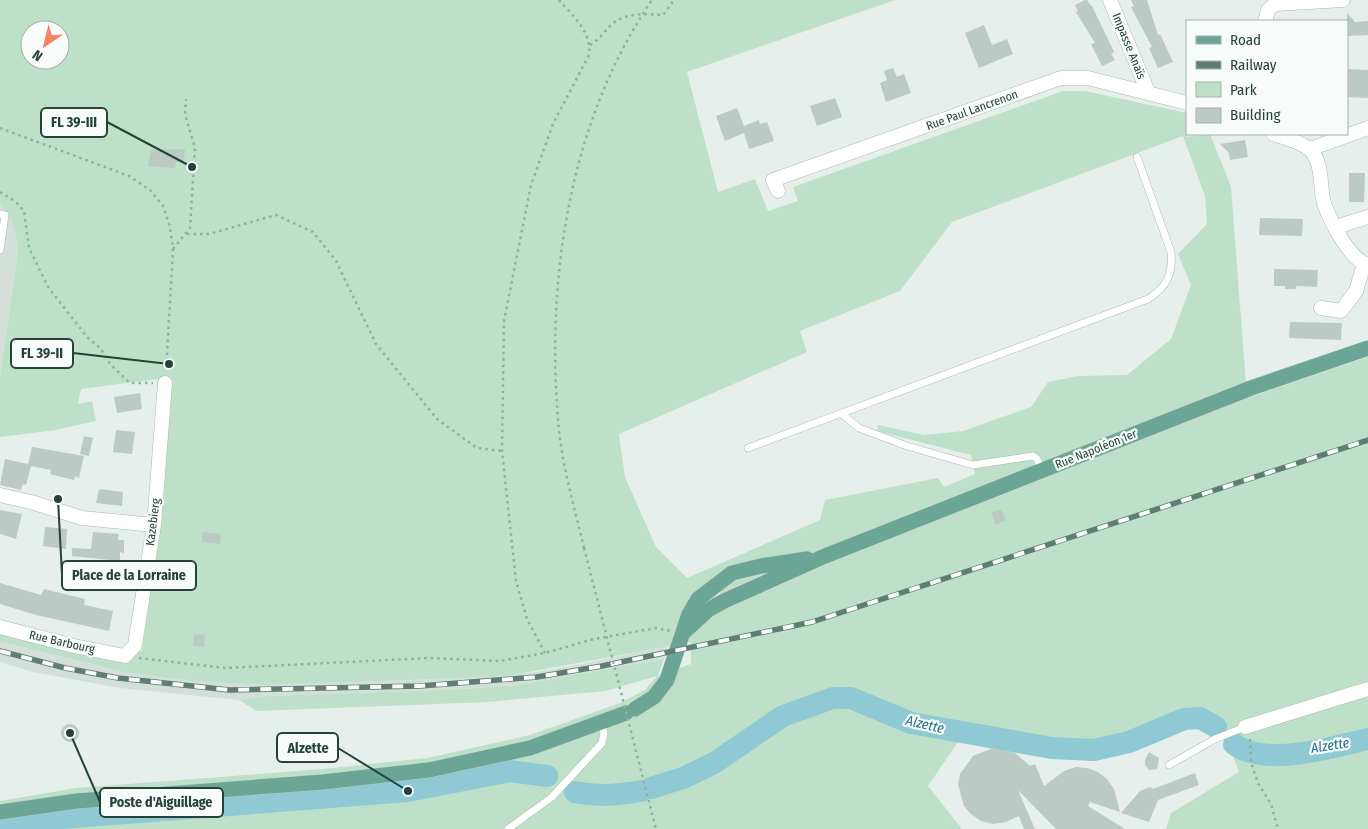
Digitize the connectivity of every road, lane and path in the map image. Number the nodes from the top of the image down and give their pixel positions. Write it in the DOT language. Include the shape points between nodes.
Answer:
graph roads {
  1 [pos="559,0"];
  2 [pos="652,0"];
  3 [pos="674,0"];
  4 [pos="1110,0"];
  5 [pos="1343,0"];
  6 [pos="643,14"];
  7 [pos="1265,20"];
  8 [pos="590,44"];
  9 [pos="1148,92"];
  10 [pos="186,99"];
  11 [pos="1186,103"];
  12 [pos="0,128"];
  13 [pos="1368,128"];
  14 [pos="1276,135"];
  15 [pos="1310,149"];
  16 [pos="1137,157"];
  17 [pos="778,191"];
  18 [pos="0,192"];
  19 [pos="0,214"];
  20 [pos="1368,217"];
  21 [pos="1336,227"];
  22 [pos="187,234"];
  23 [pos="173,248"];
  24 [pos="0,250"];
  25 [pos="1366,265"];
  26 [pos="1322,308"];
  27 [pos="1368,348"];
  28 [pos="165,383"];
  29 [pos="842,414"];
  30 [pos="748,448"];
  31 [pos="502,451"];
  32 [pos="1043,470"];
  33 [pos="0,495"];
  34 [pos="154,525"];
  35 [pos="825,556"];
  36 [pos="0,627"];
  37 [pos="683,633"];
  38 [pos="545,654"];
  39 [pos="125,656"];
  40 [pos="1368,689"];
  41 [pos="601,723"];
  42 [pos="1247,733"];
  43 [pos="1169,765"];
  44 [pos="0,812"];
  45 [pos="508,829"];
  46 [pos="656,829"];
  47 [pos="1278,829"];
  1 -- 8 [label="path" via="580,24"];
  2 -- 6 [label="path"];
  3 -- 6 [label="path" via="663,15"];
  4 -- 9 [label="street, Impasse Anaïs"];
  5 -- 7 [label="street" via="1275,4 1268,10"];
  6 -- 8 [label="path" via="629,15 612,23 596,42"];
  6 -- 46 [label="path, bridge" via="621,53 592,122 571,193 560,258 554,366 559,432 584,548"];
  8 -- 31 [label="path" via="589,55 553,124 531,185 504,321"];
  9 -- 11 [label="street, Rue Paul Lancrenon"];
  9 -- 17 [label="street, Rue Paul Lancrenon" via="1088,78 1061,78 774,180"];
  10 -- 22 [label="path" via="185,114 195,148"];
  12 -- 23 [label="path" via="107,166 150,190 163,206"];
  13 -- 15 [label="street"];
  14 -- 15 [label="street"];
  15 -- 21 [label="street" via="1318,162 1324,203"];
  16 -- 29 [label="lane" via="1171,252 1171,273 1160,292"];
  18 -- 28 [label="path" via="24,211 30,248 48,288 87,337 100,348 110,365 130,383"];
  19 -- 24 [label="lane" via="5,215"];
  20 -- 21 [label="street"];
  21 -- 25 [label="street" via="1348,251"];
  22 -- 23 [label="path"];
  22 -- 31 [label="path" via="209,234 276,215 312,232 336,261 376,344 437,419 477,448"];
  23 -- 28 [label="path"];
  25 -- 26 [label="street" via="1356,291 1341,311"];
  27 -- 32 [label="main road, Rue Napoléon 1er" via="1257,386"];
  28 -- 34 [label="street, Kazebierg"];
  29 -- 30 [label="lane"];
  29 -- 32 [label="lane" via="859,428 973,465 1033,456"];
  31 -- 38 [label="path" via="516,581 527,619"];
  32 -- 35 [label="main road, Rue Napoléon 1er"];
  33 -- 34 [label="street" via="82,518"];
  34 -- 39 [label="street, Kazebierg" via="135,645"];
  35 -- 37 [label="main road" via="724,601 708,610"];
  35 -- 37 [label="main road" via="732,573 698,599"];
  36 -- 39 [label="street, Rue Barbourg"];
  37 -- 38 [label="path" via="656,628 594,639"];
  37 -- 41 [label="main road" via="667,680 654,697"];
  38 -- 39 [label="path" via="500,662 429,658 226,668"];
  40 -- 42 [label="street"];
  41 -- 44 [label="main road" via="530,748 429,770 323,782 77,801"];
  41 -- 45 [label="lane" via="602,743 552,797"];
  42 -- 43 [label="lane" via="1215,739"];
  42 -- 47 [label="path" via="1258,784 1271,804"];
}
